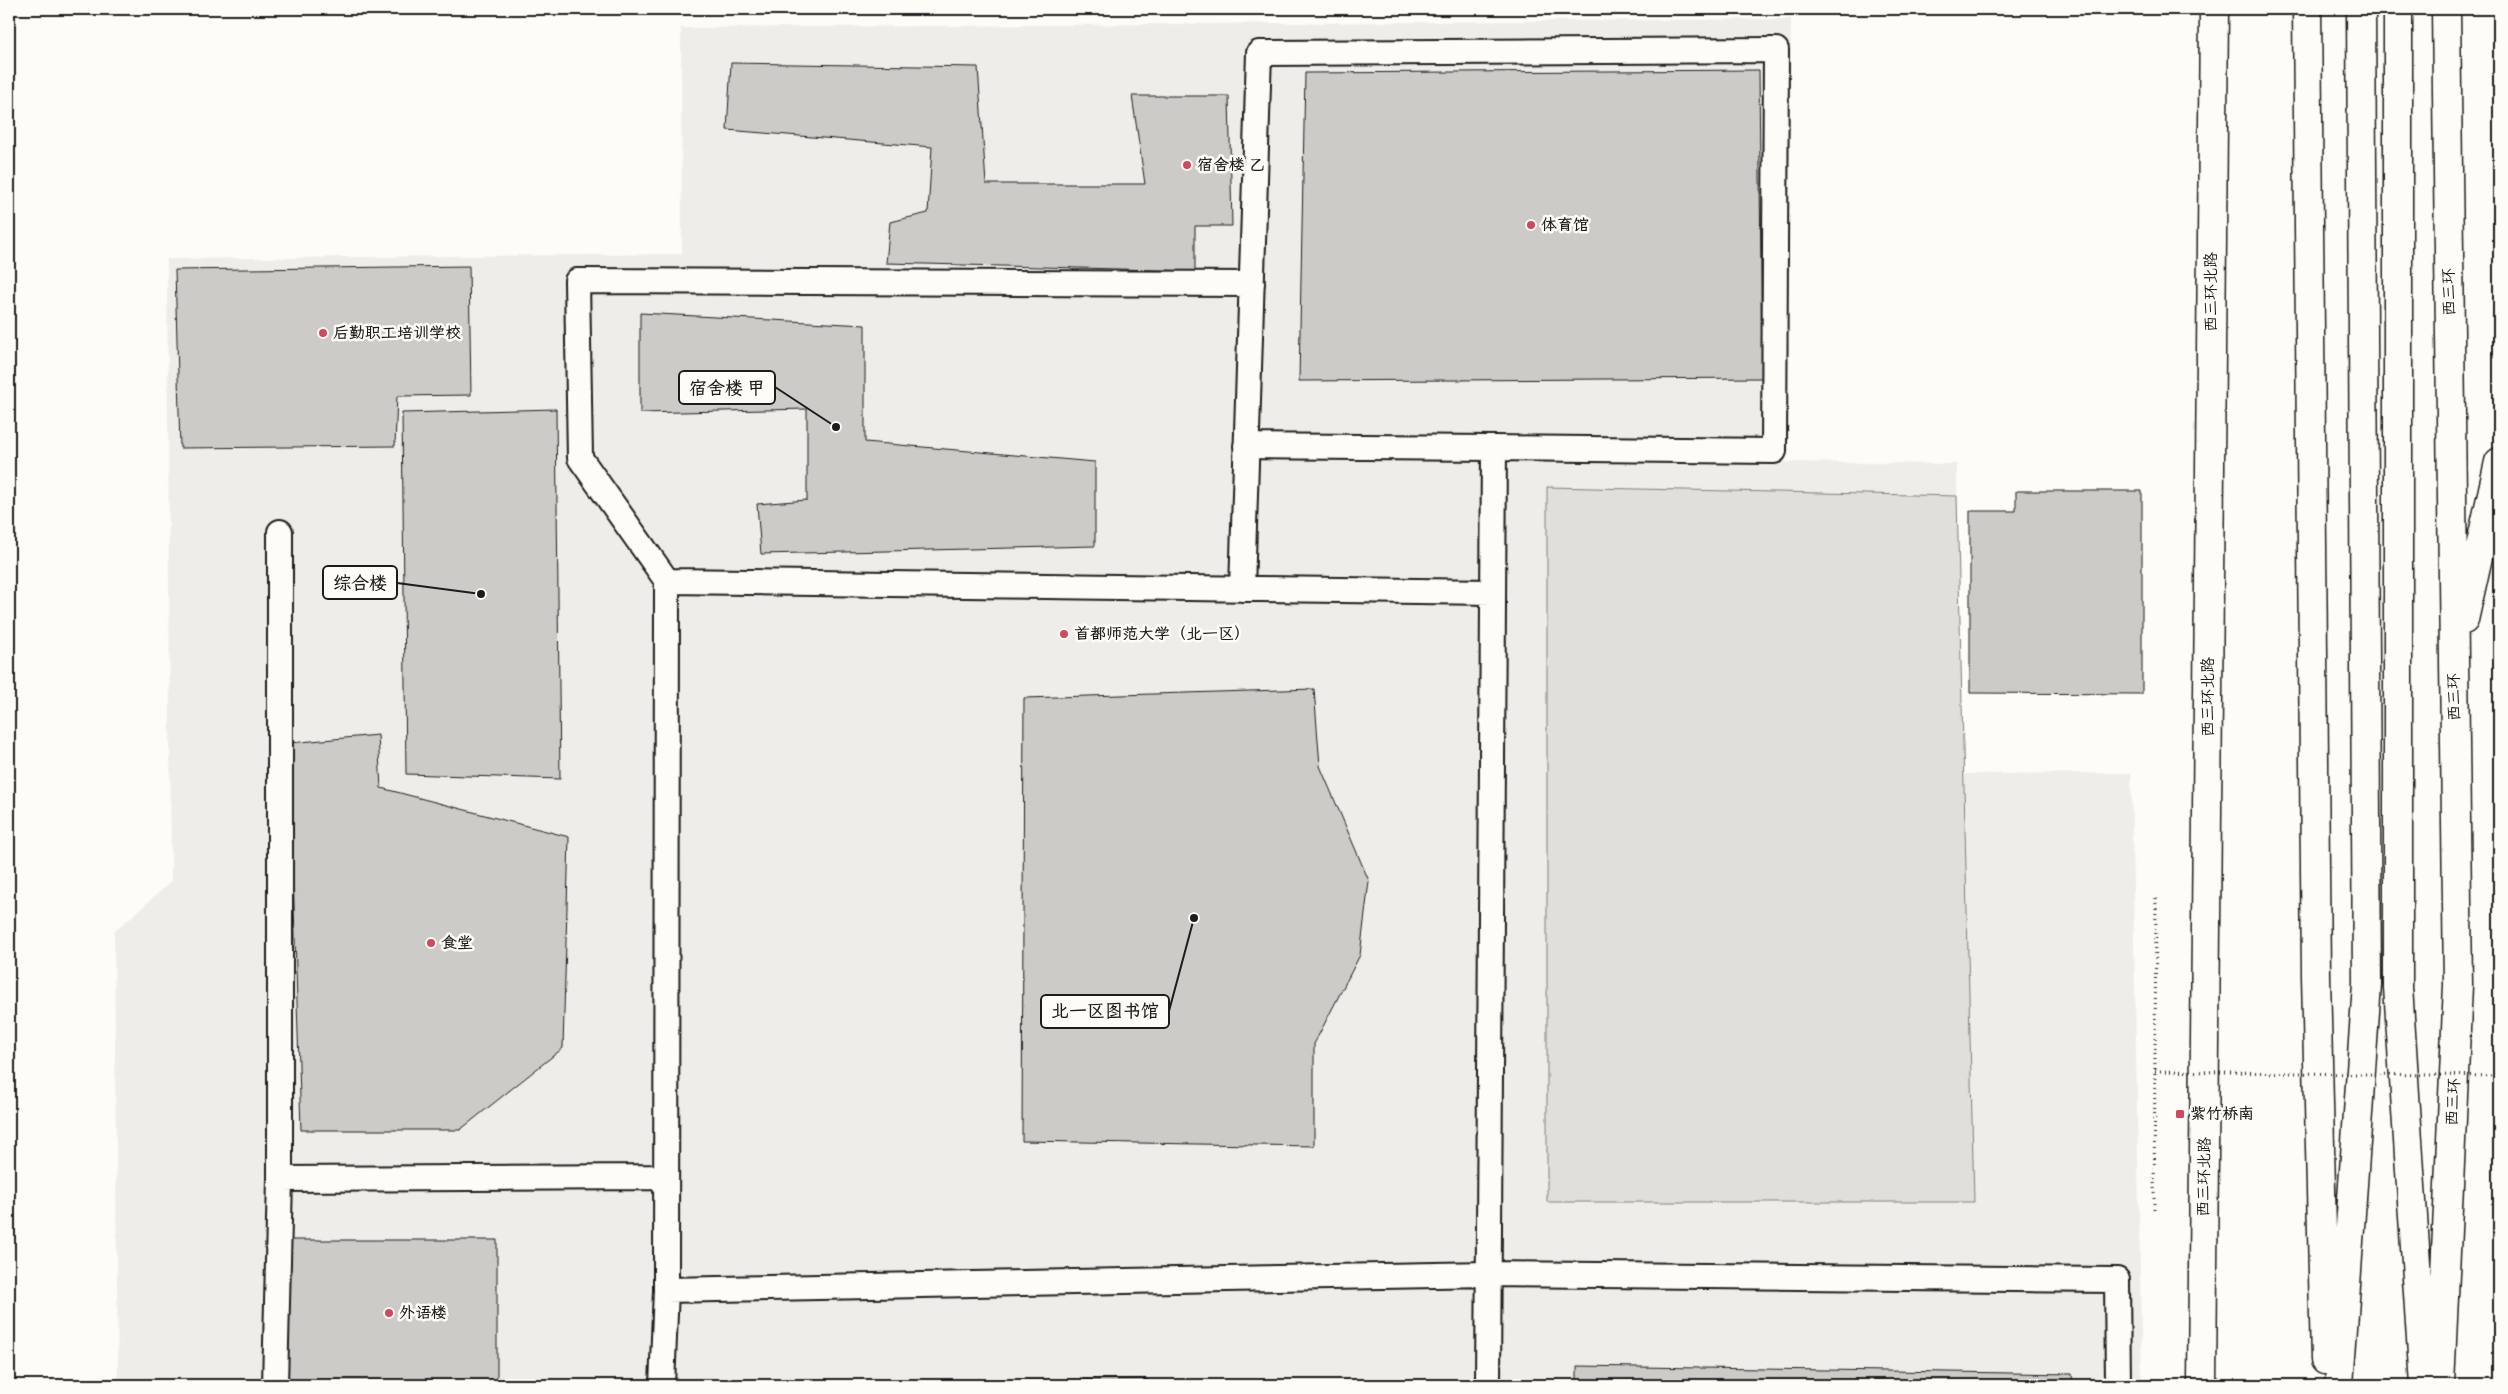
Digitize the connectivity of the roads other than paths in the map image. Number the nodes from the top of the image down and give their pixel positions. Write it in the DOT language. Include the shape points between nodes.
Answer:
graph roads {
  1 [pos="2214,9"];
  2 [pos="2307,9"];
  3 [pos="2361,9"];
  4 [pos="2398,9"];
  5 [pos="2446,9"];
  6 [pos="1252,284"];
  7 [pos="1246,446"];
  8 [pos="1494,448"];
  9 [pos="2499,462"];
  10 [pos="280,532"];
  11 [pos="667,581"];
  12 [pos="1242,589"];
  13 [pos="1493,592"];
  14 [pos="2454,668"];
  15 [pos="666,1177"];
  16 [pos="280,1179"];
  17 [pos="1488,1274"];
  18 [pos="666,1290"];
  19 [pos="275,1385"];
  20 [pos="662,1385"];
  21 [pos="1488,1385"];
  22 [pos="2118,1385"];
  23 [pos="2202,1385"];
  24 [pos="2325,1385"];
  25 [pos="2338,1385"];
  26 [pos="2424,1385"];
  27 [pos="2440,1385"];
  1 -- 23 [label="main road, 西三环北路"];
  2 -- 24 [label="main road" via="2316,976"];
  3 -- 25 [label="main road" via="2367,984"];
  4 -- 26 [label="main road" via="2398,987"];
  5 -- 14 [label="main road, 西三环"];
  6 -- 7 [label="lane"];
  6 -- 8 [label="lane" via="1259,53 1776,50 1774,451"];
  6 -- 11 [label="lane" via="577,281 580,458"];
  7 -- 8 [label="lane"];
  7 -- 12 [label="lane"];
  8 -- 13 [label="lane"];
  9 -- 14 [label="main road"];
  10 -- 16 [label="lane"];
  11 -- 12 [label="lane"];
  11 -- 15 [label="lane"];
  12 -- 13 [label="lane"];
  13 -- 17 [label="lane"];
  14 -- 27 [label="main road, 西三环" via="2458,985"];
  15 -- 16 [label="lane"];
  15 -- 18 [label="lane"];
  16 -- 19 [label="lane"];
  17 -- 18 [label="lane"];
  17 -- 21 [label="lane"];
  17 -- 22 [label="lane" via="2117,1280"];
  18 -- 20 [label="lane"];
}
